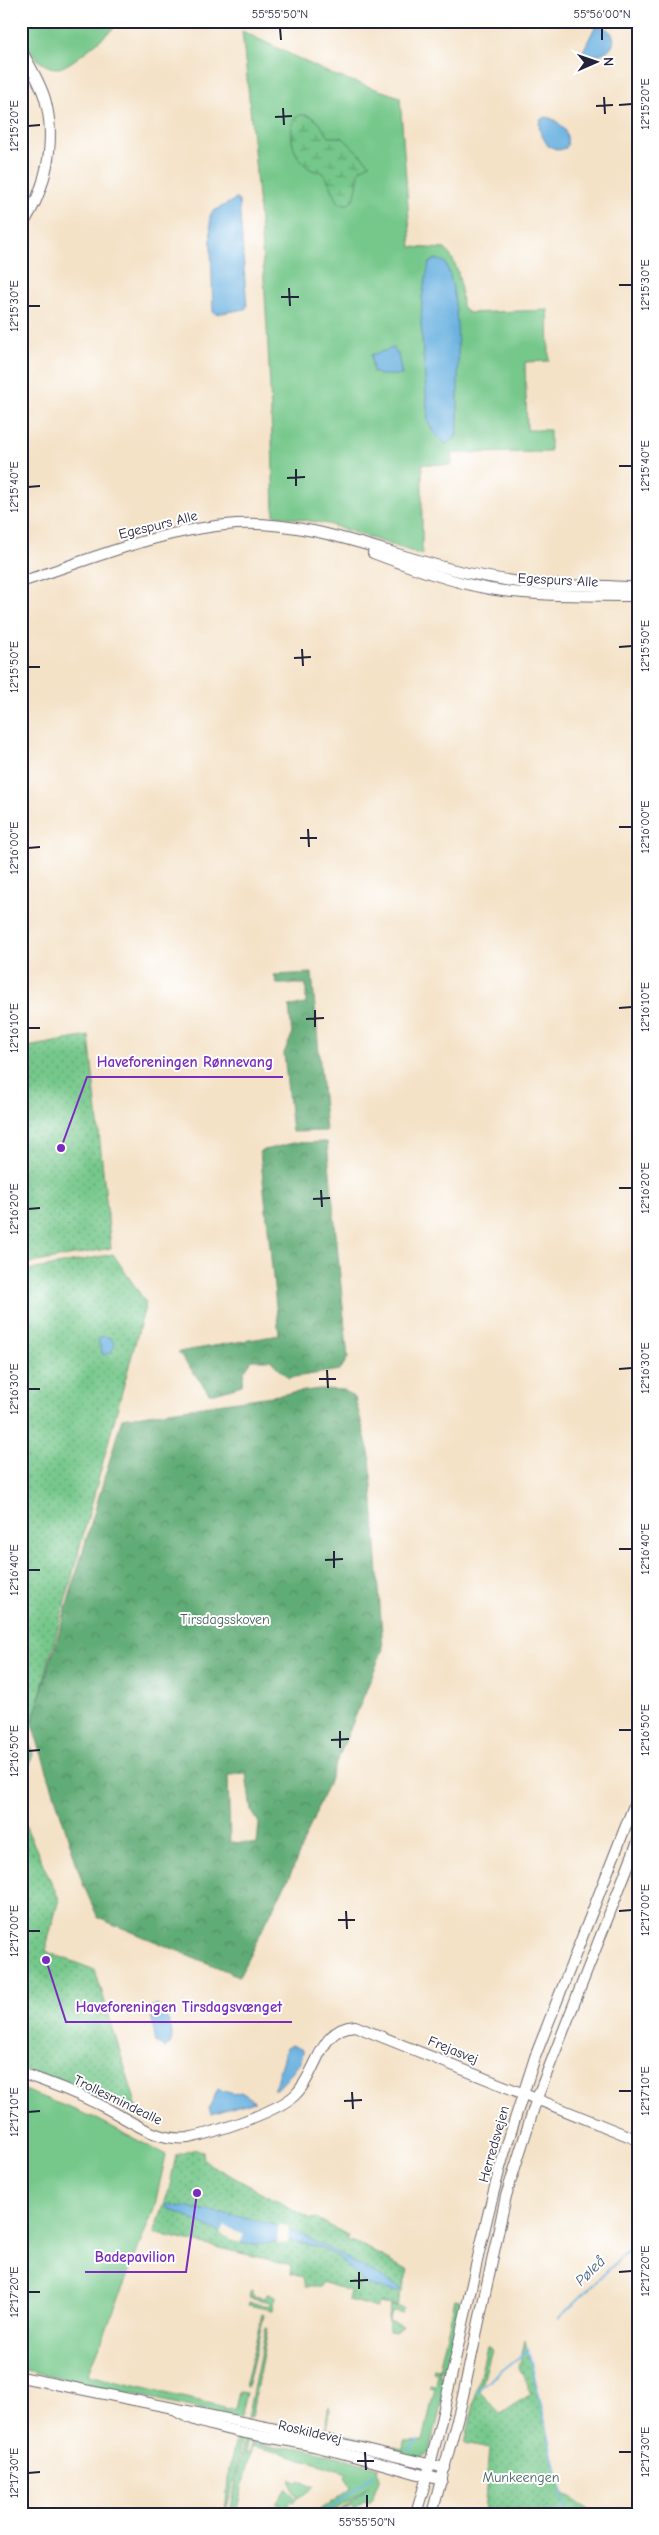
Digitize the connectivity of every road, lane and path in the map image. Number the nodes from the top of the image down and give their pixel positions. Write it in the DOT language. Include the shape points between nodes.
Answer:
graph roads {
  1 [pos="21,50"];
  2 [pos="21,227"];
  3 [pos="335,538"];
  4 [pos="21,582"];
  5 [pos="638,588"];
  6 [pos="638,596"];
  7 [pos="638,1795"];
  8 [pos="638,1841"];
  9 [pos="21,2073"];
  10 [pos="523,2093"];
  11 [pos="537,2098"];
  12 [pos="288,2100"];
  13 [pos="638,2140"];
  14 [pos="21,2377"];
  15 [pos="173,2410"];
  16 [pos="430,2465"];
  17 [pos="445,2468"];
  18 [pos="428,2476"];
  19 [pos="442,2480"];
  20 [pos="416,2514"];
  21 [pos="432,2514"];
  1 -- 2 [label="street" via="44,98 50,141 40,189"];
  3 -- 4 [label="street, Egespurs Alle" via="276,525 238,524 203,528 150,539"];
  3 -- 5 [label="street, Egespurs Alle" via="490,577 528,583"];
  3 -- 6 [label="street, Egespurs Alle" via="400,563 487,588 527,593"];
  7 -- 10 [label="street, Herredsvejen"];
  8 -- 11 [label="street, Herredsvejen"];
  9 -- 12 [label="street, Trollesmindealle" via="101,2105 156,2134 173,2139 195,2136 269,2111"];
  10 -- 11 [label="street, Frejasvej"];
  10 -- 12 [label="street, Frejasvej" via="355,2026 342,2028 330,2035 304,2084"];
  10 -- 16 [label="street, Herredsvejen" via="496,2182"];
  11 -- 13 [label="street, Frejasvej"];
  11 -- 17 [label="street, Herredsvejen" via="506,2196"];
  14 -- 15 [label="street, Roskildevej"];
  15 -- 16 [label="street, Roskildevej" via="315,2437"];
  15 -- 18 [label="street, Roskildevej" via="184,2417 212,2425 313,2446"];
  16 -- 17 [label="street, Roskildevej"];
  16 -- 18 [label="street, Herredsvejen"];
  17 -- 19 [label="street, Herredsvejen"];
  18 -- 19 [label="street, Roskildevej"];
  18 -- 20 [label="street, Herredsvejen"];
  19 -- 21 [label="street, Herredsvejen"];
}
